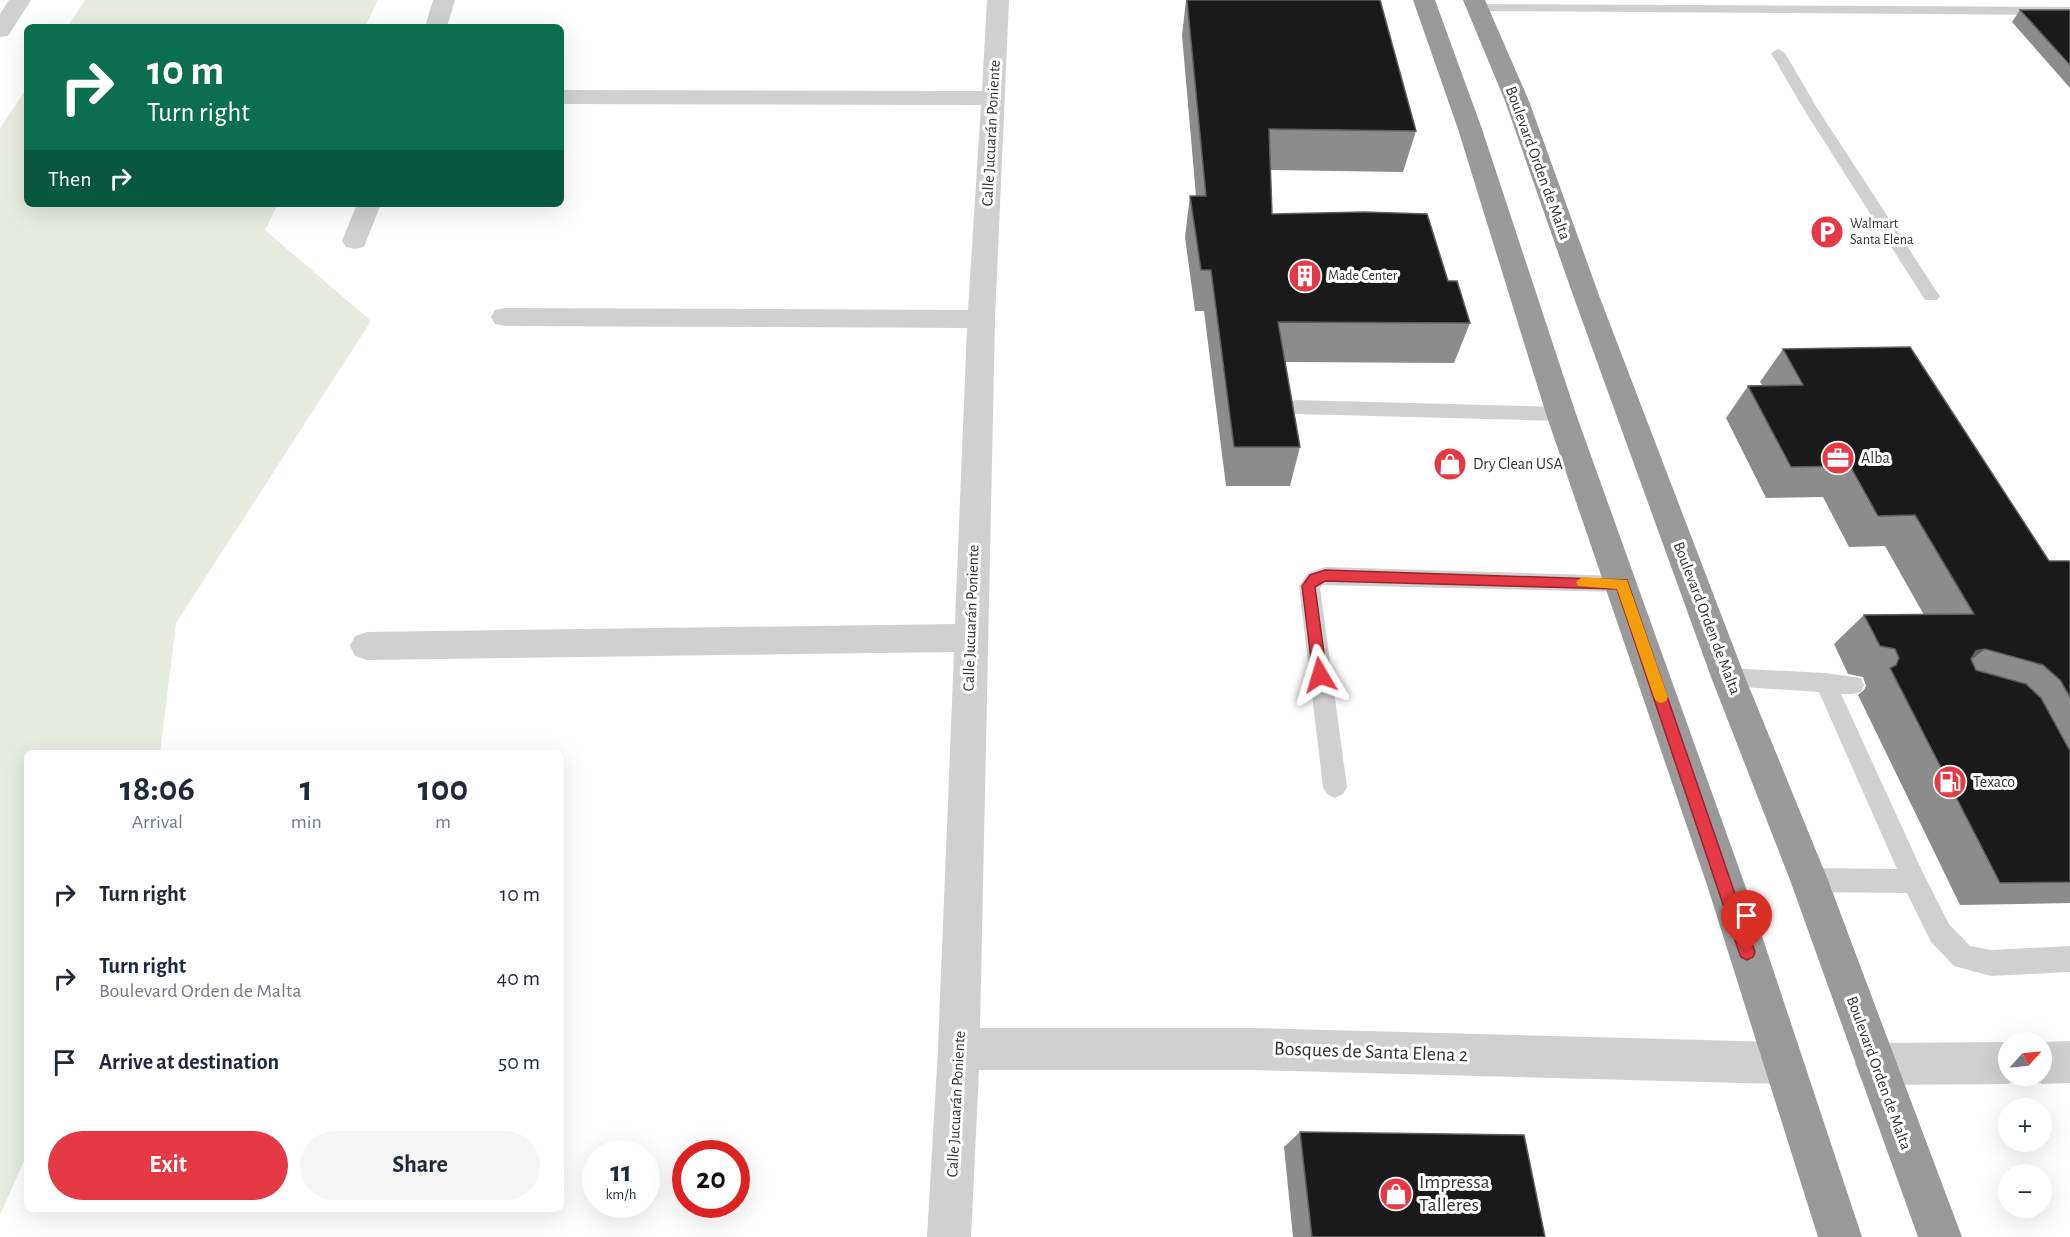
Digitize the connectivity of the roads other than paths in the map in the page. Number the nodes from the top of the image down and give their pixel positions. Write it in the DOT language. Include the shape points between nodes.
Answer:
graph roads {
  1 [pos="20,0"];
  2 [pos="444,0"];
  3 [pos="998,0"];
  4 [pos="1424,0"];
  5 [pos="1475,4"];
  6 [pos="1863,5"];
  7 [pos="2070,11"];
  8 [pos="437,24"];
  9 [pos="0,31"];
  10 [pos="1778,54"];
  11 [pos="564,97"];
  12 [pos="993,98"];
  13 [pos="368,207"];
  14 [pos="355,241"];
  15 [pos="1931,296"];
  16 [pos="505,317"];
  17 [pos="981,319"];
  18 [pos="1296,407"];
  19 [pos="1561,414"];
  20 [pos="1622,584"];
  21 [pos="971,638"];
  22 [pos="367,646"];
  23 [pos="1728,677"];
  24 [pos="1826,682"];
  25 [pos="1853,685"];
  26 [pos="1335,787"];
  27 [pos="1809,880"];
  28 [pos="1914,881"];
  29 [pos="2070,959"];
  30 [pos="959,1049"];
  31 [pos="2070,1062"];
  32 [pos="1783,1063"];
  33 [pos="1998,1063"];
  34 [pos="2052,1063"];
  35 [pos="1876,1064"];
  36 [pos="949,1237"];
  37 [pos="1840,1237"];
  38 [pos="1940,1237"];
  1 -- 9 [label="street"];
  2 -- 8 [label="street"];
  3 -- 12 [label="street, Calle Jucuarán Poniente"];
  4 -- 19 [label="highway" via="1470,129"];
  5 -- 6 [label="lane"];
  5 -- 23 [label="highway, Boulevard Orden de Malta" via="1517,101"];
  6 -- 7 [label="lane"];
  10 -- 15 [label="lane"];
  11 -- 12 [label="street"];
  12 -- 17 [label="street, Calle Jucuarán Poniente"];
  13 -- 14 [label="street"];
  16 -- 17 [label="street"];
  17 -- 21 [label="street, Calle Jucuarán Poniente"];
  18 -- 19 [label="lane"];
  19 -- 20 [label="highway"];
  20 -- 26 [label="lane" via="1325,575 1315,579 1309,586"];
  20 -- 32 [label="highway"];
  21 -- 22 [label="street"];
  21 -- 30 [label="street, Calle Jucuarán Poniente"];
  23 -- 24 [label="lane"];
  23 -- 27 [label="highway, Boulevard Orden de Malta"];
  24 -- 25 [label="lane"];
  24 -- 28 [label="lane"];
  27 -- 28 [label="lane"];
  27 -- 35 [label="highway, Boulevard Orden de Malta"];
  28 -- 29 [label="lane" via="1940,933 1963,957 1991,963"];
  30 -- 32 [label="street, Bosques de Santa Elena 2" via="1252,1049"];
  30 -- 36 [label="street, Calle Jucuarán Poniente"];
  31 -- 34 [label="street"];
  32 -- 37 [label="highway"];
  33 -- 35 [label="street"];
  35 -- 38 [label="highway, Boulevard Orden de Malta"];
}
